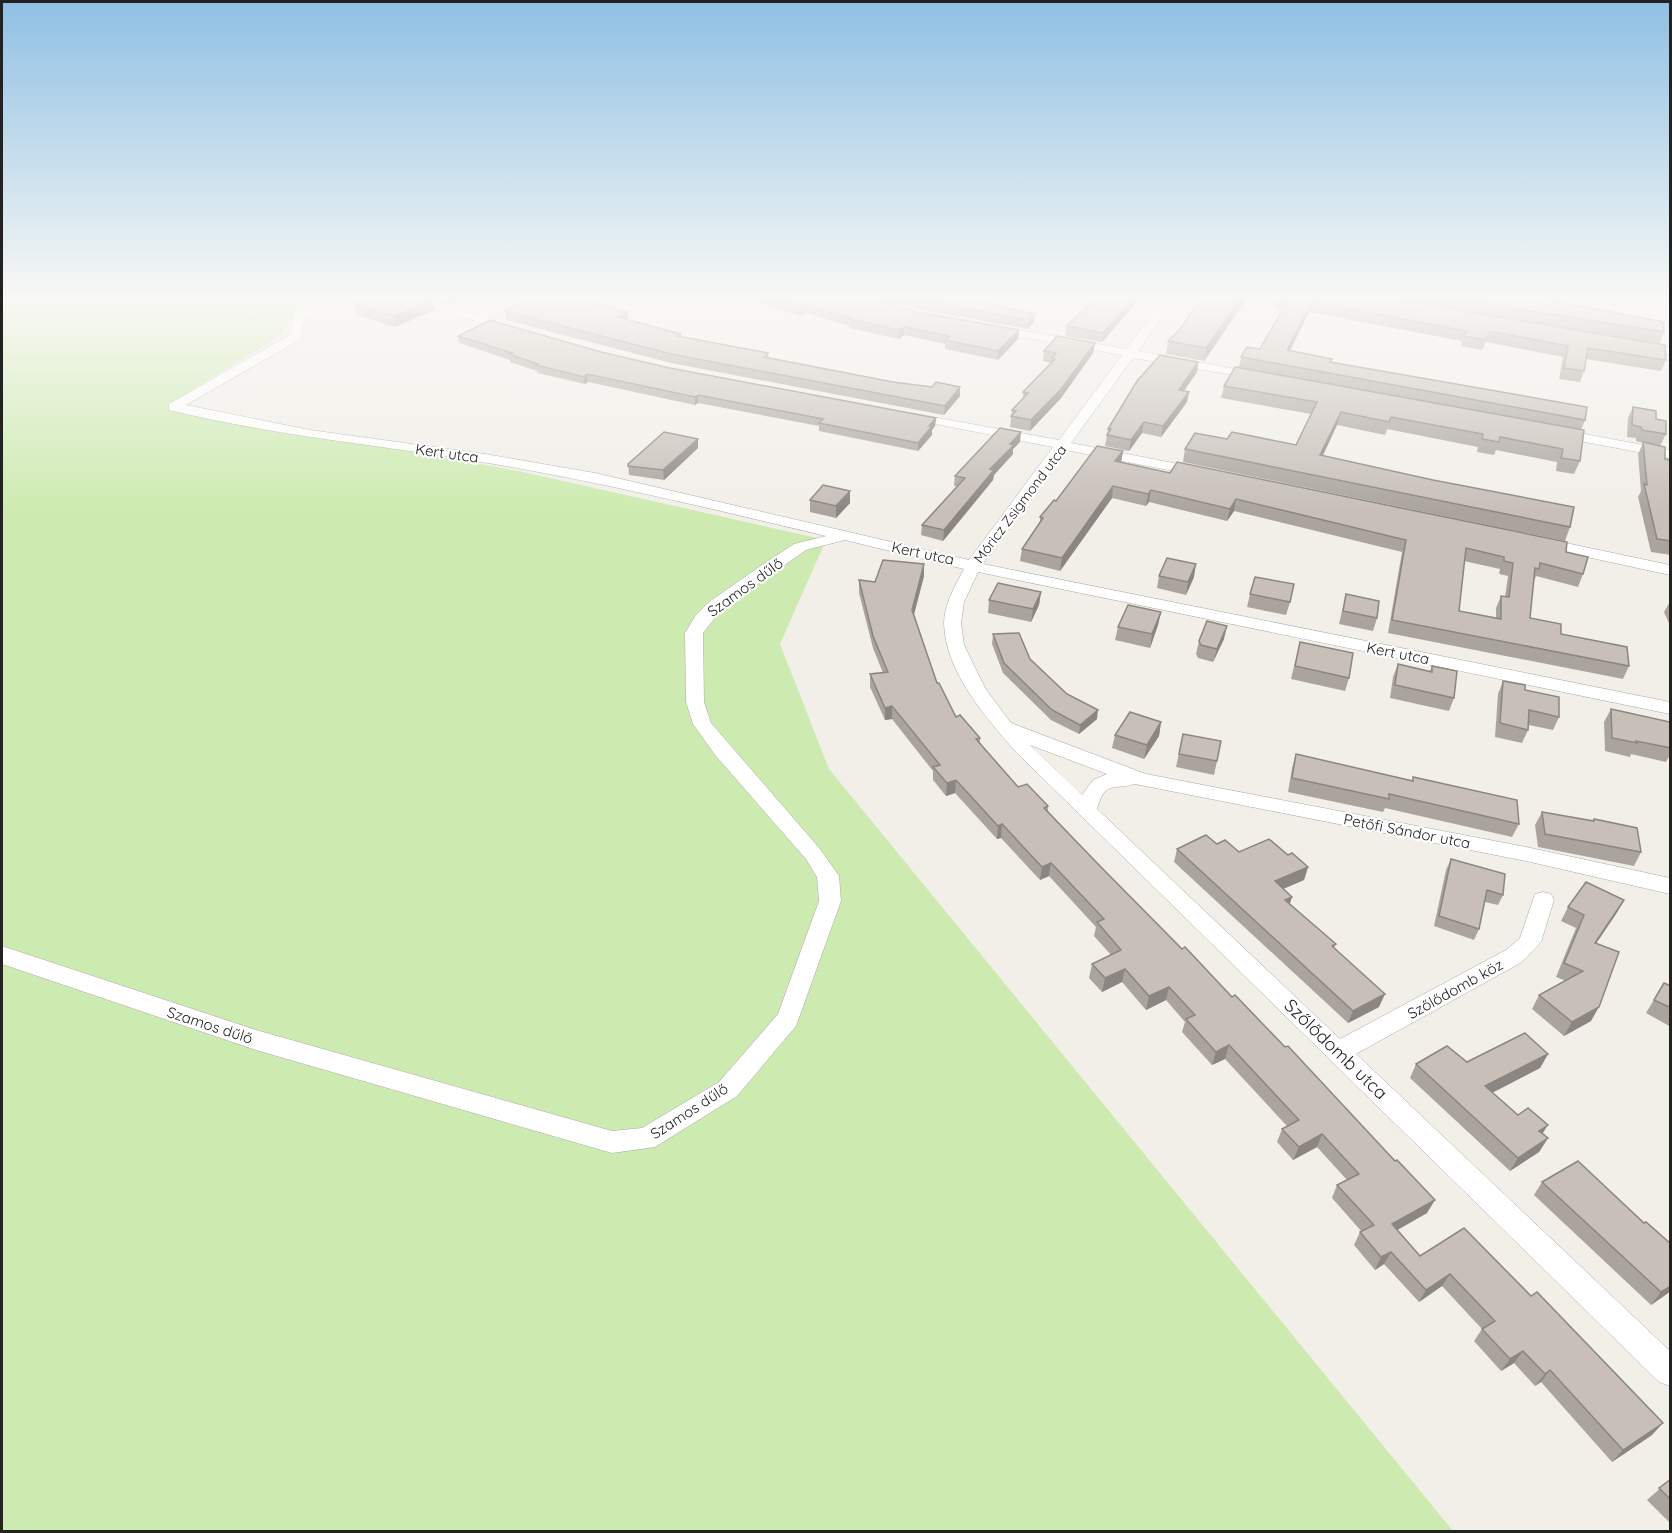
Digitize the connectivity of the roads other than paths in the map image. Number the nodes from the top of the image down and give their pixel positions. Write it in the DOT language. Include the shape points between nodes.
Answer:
graph roads {
  1 [pos="241,369"];
  2 [pos="1120,369"];
  3 [pos="1216,369"];
  4 [pos="1269,379"];
  5 [pos="891,411"];
  6 [pos="1538,429"];
  7 [pos="1065,444"];
  8 [pos="1671,454"];
  9 [pos="1216,476"];
  10 [pos="843,536"];
  11 [pos="1531,541"];
  12 [pos="974,565"];
  13 [pos="1671,570"];
  14 [pos="1671,708"];
  15 [pos="1003,726"];
  16 [pos="1143,780"];
  17 [pos="1086,811"];
  18 [pos="1671,886"];
  19 [pos="1543,900"];
  20 [pos="2,955"];
  21 [pos="1339,1051"];
  22 [pos="1671,1371"];
  1 -- 10 [label="street, Kert utca" via="174,407 310,434 595,477"];
  2 -- 7 [label="street, Móricz Zsigmond utca"];
  3 -- 4 [label="street"];
  5 -- 7 [label="street"];
  6 -- 8 [label="street"];
  7 -- 9 [label="street"];
  7 -- 12 [label="street, Móricz Zsigmond utca"];
  10 -- 12 [label="street, Kert utca"];
  10 -- 20 [label="street, Szamos dűlő" via="800,547 715,606 694,633 695,702 702,724 813,854 828,876 830,901 788,1019 728,1089 646,1139 612,1142 531,1119 256,1040"];
  11 -- 13 [label="street"];
  12 -- 14 [label="street, Kert utca"];
  12 -- 15 [label="street, Móricz Zsigmond utca" via="955,603 952,624 957,648 974,686"];
  15 -- 16 [label="street, Petőfi Sándor utca"];
  15 -- 17 [label="street, Szőlődomb utca"];
  16 -- 17 [label="street, Petőfi Sándor utca" via="1118,778 1104,782 1091,792"];
  16 -- 18 [label="street, Petőfi Sándor utca"];
  17 -- 21 [label="street, Szőlődomb utca"];
  19 -- 21 [label="street, Szőlődomb köz" via="1530,942 1514,956"];
  21 -- 22 [label="street, Szőlődomb utca"];
}
